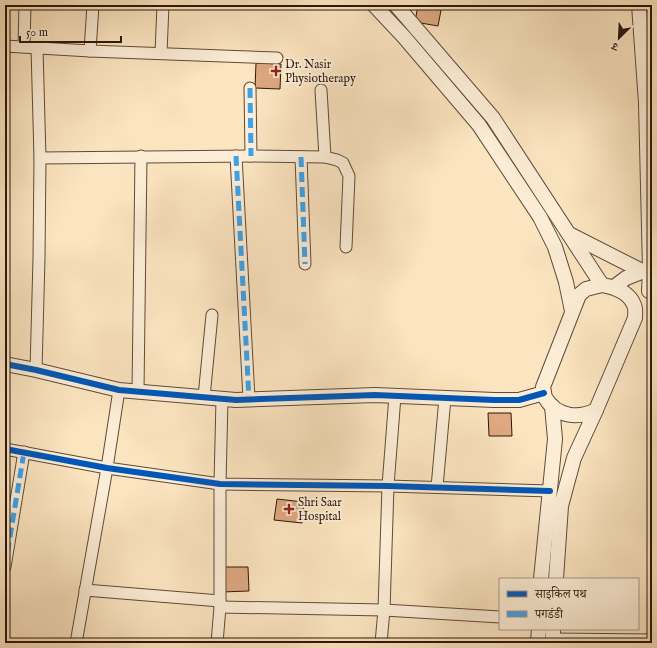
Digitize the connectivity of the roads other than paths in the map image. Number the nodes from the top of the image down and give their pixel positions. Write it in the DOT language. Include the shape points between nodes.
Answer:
graph roads {
  1 [pos="25,5"];
  2 [pos="93,5"];
  3 [pos="163,5"];
  4 [pos="374,5"];
  5 [pos="396,5"];
  6 [pos="639,5"];
  7 [pos="5,46"];
  8 [pos="24,46"];
  9 [pos="37,48"];
  10 [pos="90,51"];
  11 [pos="160,53"];
  12 [pos="277,58"];
  13 [pos="250,88"];
  14 [pos="321,90"];
  15 [pos="141,156"];
  16 [pos="236,156"];
  17 [pos="251,156"];
  18 [pos="301,157"];
  19 [pos="325,157"];
  20 [pos="40,158"];
  21 [pos="569,234"];
  22 [pos="346,247"];
  23 [pos="305,264"];
  24 [pos="648,270"];
  25 [pos="608,286"];
  26 [pos="650,290"];
  27 [pos="634,305"];
  28 [pos="572,311"];
  29 [pos="212,315"];
  30 [pos="5,364"];
  31 [pos="36,370"];
  32 [pos="119,390"];
  33 [pos="138,391"];
  34 [pos="544,392"];
  35 [pos="395,396"];
  36 [pos="204,398"];
  37 [pos="445,398"];
  38 [pos="222,399"];
  39 [pos="248,399"];
  40 [pos="552,406"];
  41 [pos="596,410"];
  42 [pos="5,448"];
  43 [pos="24,452"];
  44 [pos="107,468"];
  45 [pos="220,484"];
  46 [pos="388,486"];
  47 [pos="437,487"];
  48 [pos="550,491"];
  49 [pos="5,567"];
  50 [pos="541,578"];
  51 [pos="556,578"];
  52 [pos="85,590"];
  53 [pos="220,604"];
  54 [pos="384,610"];
  55 [pos="499,617"];
  56 [pos="539,630"];
  57 [pos="553,637"];
  58 [pos="652,640"];
  59 [pos="76,643"];
  60 [pos="217,643"];
  61 [pos="381,643"];
  62 [pos="538,643"];
  1 -- 8 [label="street"];
  2 -- 10 [label="street"];
  3 -- 11 [label="street"];
  4 -- 28 [label="street" via="478,125 540,217 555,248"];
  5 -- 21 [label="street" via="493,118"];
  6 -- 24 [label="street" via="646,103"];
  7 -- 8 [label="street"];
  8 -- 9 [label="street"];
  9 -- 10 [label="street"];
  9 -- 20 [label="street"];
  10 -- 11 [label="street"];
  11 -- 12 [label="street"];
  13 -- 17 [label="street"];
  14 -- 19 [label="street"];
  15 -- 16 [label="street"];
  15 -- 20 [label="street"];
  15 -- 33 [label="street"];
  16 -- 17 [label="street"];
  16 -- 39 [label="street"];
  17 -- 18 [label="street"];
  18 -- 19 [label="street"];
  18 -- 23 [label="street"];
  19 -- 22 [label="street" via="343,163 349,176"];
  20 -- 31 [label="street"];
  21 -- 24 [label="street"];
  21 -- 25 [label="street"];
  24 -- 25 [label="street"];
  24 -- 26 [label="street"];
  25 -- 27 [label="street" via="627,295"];
  25 -- 28 [label="street" via="586,289 579,295"];
  26 -- 27 [label="street"];
  27 -- 41 [label="street" via="635,318"];
  28 -- 34 [label="street" via="542,387"];
  29 -- 36 [label="street"];
  30 -- 31 [label="street"];
  31 -- 32 [label="street"];
  32 -- 33 [label="street"];
  32 -- 44 [label="street"];
  33 -- 36 [label="street"];
  34 -- 37 [label="street" via="519,400"];
  34 -- 40 [label="street"];
  35 -- 37 [label="street"];
  35 -- 39 [label="street"];
  35 -- 46 [label="street"];
  36 -- 38 [label="street"];
  37 -- 47 [label="street"];
  38 -- 39 [label="street"];
  38 -- 45 [label="street"];
  40 -- 41 [label="street" via="574,416 587,415"];
  40 -- 48 [label="street" via="556,439"];
  41 -- 51 [label="street" via="574,458 561,506"];
  42 -- 43 [label="street"];
  43 -- 44 [label="street"];
  43 -- 49 [label="street"];
  44 -- 45 [label="street"];
  44 -- 52 [label="street"];
  45 -- 46 [label="street"];
  45 -- 53 [label="street"];
  46 -- 47 [label="street"];
  46 -- 54 [label="street"];
  47 -- 48 [label="street"];
  48 -- 50 [label="street"];
  52 -- 53 [label="street"];
  52 -- 59 [label="street"];
  53 -- 54 [label="street"];
  53 -- 60 [label="street"];
  54 -- 55 [label="street"];
  54 -- 61 [label="street"];
  56 -- 62 [label="street"];
  57 -- 58 [label="street"];
}
